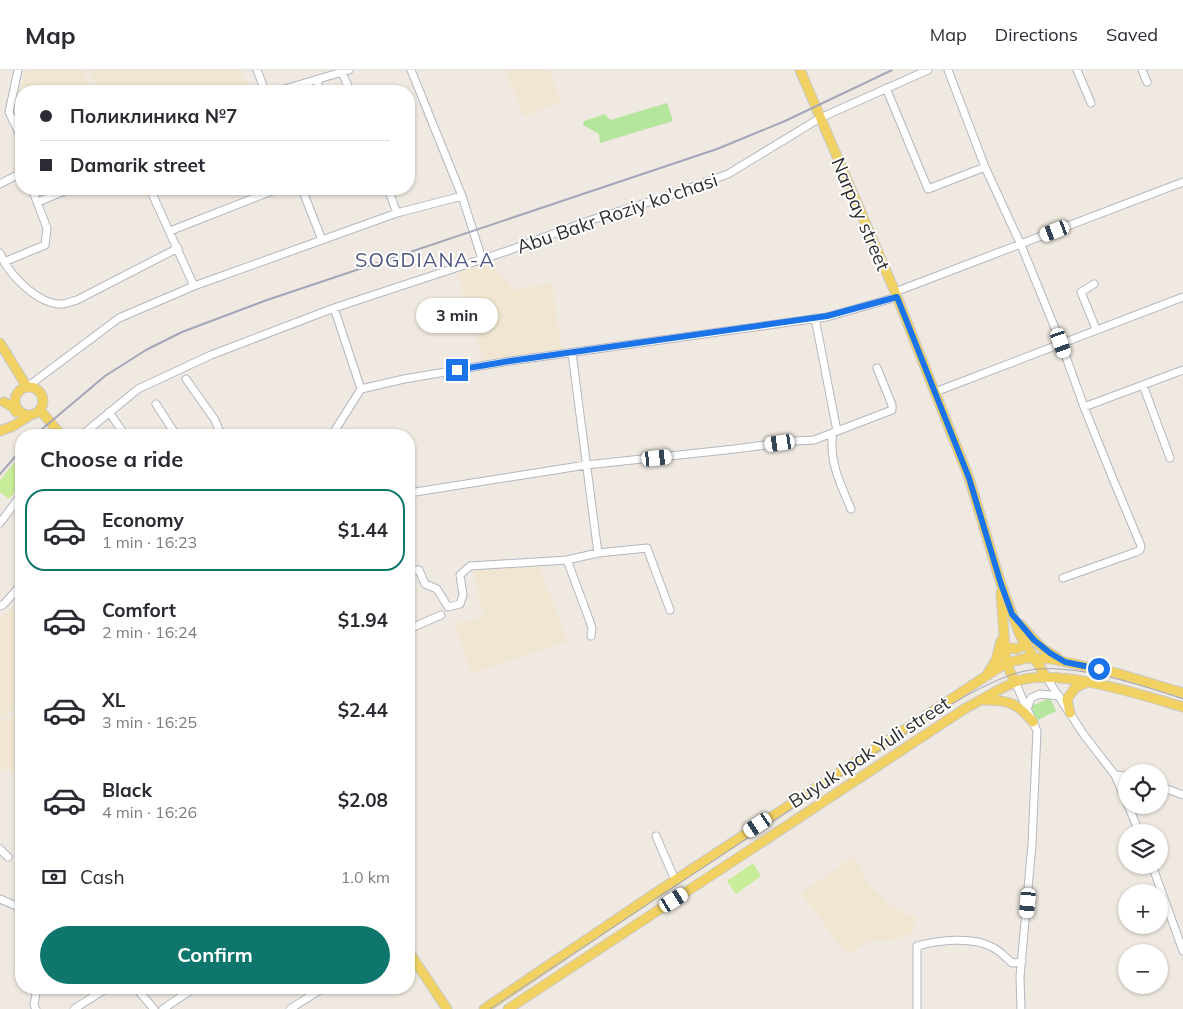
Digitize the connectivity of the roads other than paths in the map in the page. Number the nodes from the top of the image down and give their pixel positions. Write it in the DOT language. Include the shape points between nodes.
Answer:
graph roads {
  1 [pos="18,70"];
  2 [pos="257,70"];
  3 [pos="411,70"];
  4 [pos="800,70"];
  5 [pos="928,70"];
  6 [pos="948,70"];
  7 [pos="1077,70"];
  8 [pos="1142,70"];
  9 [pos="344,71"];
  10 [pos="316,80"];
  11 [pos="1147,82"];
  12 [pos="263,85"];
  13 [pos="299,85"];
  14 [pos="318,85"];
  15 [pos="348,85"];
  16 [pos="886,88"];
  17 [pos="1091,104"];
  18 [pos="0,109"];
  19 [pos="9,112"];
  20 [pos="820,118"];
  21 [pos="15,124"];
  22 [pos="985,167"];
  23 [pos="15,176"];
  24 [pos="1183,182"];
  25 [pos="0,184"];
  26 [pos="35,195"];
  27 [pos="55,195"];
  28 [pos="153,195"];
  29 [pos="262,195"];
  30 [pos="304,195"];
  31 [pos="390,195"];
  32 [pos="462,196"];
  33 [pos="38,202"];
  34 [pos="397,212"];
  35 [pos="170,231"];
  36 [pos="322,240"];
  37 [pos="1021,245"];
  38 [pos="178,248"];
  39 [pos="0,253"];
  40 [pos="482,259"];
  41 [pos="4,262"];
  42 [pos="1094,284"];
  43 [pos="194,286"];
  44 [pos="896,294"];
  45 [pos="1183,297"];
  46 [pos="334,308"];
  47 [pos="815,318"];
  48 [pos="1096,330"];
  49 [pos="0,343"];
  50 [pos="1061,343"];
  51 [pos="572,353"];
  52 [pos="877,368"];
  53 [pos="1183,370"];
  54 [pos="186,379"];
  55 [pos="1143,385"];
  56 [pos="27,388"];
  57 [pos="360,389"];
  58 [pos="935,392"];
  59 [pos="15,397"];
  60 [pos="2,403"];
  61 [pos="156,404"];
  62 [pos="1084,407"];
  63 [pos="40,410"];
  64 [pos="109,412"];
  65 [pos="29,416"];
  66 [pos="14,426"];
  67 [pos="56,429"];
  68 [pos="89,429"];
  69 [pos="121,429"];
  70 [pos="172,429"];
  71 [pos="219,429"];
  72 [pos="336,429"];
  73 [pos="0,431"];
  74 [pos="835,432"];
  75 [pos="1170,458"];
  76 [pos="586,466"];
  77 [pos="415,491"];
  78 [pos="15,503"];
  79 [pos="852,509"];
  80 [pos="0,523"];
  81 [pos="598,553"];
  82 [pos="567,560"];
  83 [pos="415,570"];
  84 [pos="1062,578"];
  85 [pos="1001,584"];
  86 [pos="15,592"];
  87 [pos="0,606"];
  88 [pos="670,610"];
  89 [pos="1012,614"];
  90 [pos="441,615"];
  91 [pos="1003,624"];
  92 [pos="415,626"];
  93 [pos="591,636"];
  94 [pos="1026,644"];
  95 [pos="1004,648"];
  96 [pos="1034,658"];
  97 [pos="1065,662"];
  98 [pos="1006,663"];
  99 [pos="985,676"];
  100 [pos="1046,677"];
  101 [pos="1016,682"];
  102 [pos="1086,682"];
  103 [pos="1183,693"];
  104 [pos="1059,696"];
  105 [pos="981,700"];
  106 [pos="1183,707"];
  107 [pos="1027,709"];
  108 [pos="1070,713"];
  109 [pos="1033,722"];
  110 [pos="1115,776"];
  111 [pos="1118,783"];
  112 [pos="1168,789"];
  113 [pos="1183,794"];
  114 [pos="656,836"];
  115 [pos="0,849"];
  116 [pos="8,857"];
  117 [pos="1155,874"];
  118 [pos="675,880"];
  119 [pos="0,900"];
  120 [pos="15,906"];
  121 [pos="1183,951"];
  122 [pos="415,961"];
  123 [pos="1022,962"];
  124 [pos="36,994"];
  125 [pos="98,994"];
  126 [pos="141,994"];
  127 [pos="185,994"];
  128 [pos="314,994"];
  129 [pos="33,1008"];
  130 [pos="74,1009"];
  131 [pos="154,1009"];
  132 [pos="163,1009"];
  133 [pos="290,1009"];
  134 [pos="447,1009"];
  135 [pos="484,1009"];
  136 [pos="508,1009"];
  137 [pos="917,1009"];
  138 [pos="1021,1009"];
  1 -- 19 [label="street"];
  2 -- 12 [label="street"];
  3 -- 32 [label="street"];
  4 -- 20 [label="main road, Narpay street"];
  5 -- 16 [label="street, Abu Bakr Roziy ko'chasi"];
  6 -- 22 [label="street"];
  7 -- 17 [label="street"];
  8 -- 11 [label="street"];
  9 -- 10 [label="street"];
  9 -- 15 [label="street"];
  10 -- 13 [label="street"];
  10 -- 14 [label="street"];
  16 -- 20 [label="street, Abu Bakr Roziy ko'chasi"];
  16 -- 22 [label="street" via="928,189"];
  18 -- 19 [label="street"];
  19 -- 21 [label="street"];
  20 -- 40 [label="street, Abu Bakr Roziy ko'chasi" via="728,174"];
  20 -- 44 [label="main road, Narpay street"];
  22 -- 37 [label="street"];
  23 -- 25 [label="street"];
  24 -- 37 [label="street"];
  26 -- 33 [label="street"];
  27 -- 33 [label="street"];
  28 -- 35 [label="street"];
  29 -- 35 [label="street"];
  30 -- 36 [label="street"];
  31 -- 34 [label="street"];
  32 -- 34 [label="street"];
  32 -- 40 [label="street"];
  33 -- 41 [label="street" via="47,228 45,245"];
  34 -- 36 [label="street"];
  35 -- 38 [label="street"];
  36 -- 43 [label="street"];
  37 -- 44 [label="street"];
  37 -- 50 [label="street"];
  38 -- 41 [label="street" via="77,300 62,304 36,295 17,279"];
  38 -- 43 [label="street"];
  39 -- 41 [label="street"];
  40 -- 46 [label="street, Abu Bakr Roziy ko'chasi"];
  42 -- 48 [label="street" via="1081,292"];
  43 -- 56 [label="street" via="119,318"];
  44 -- 47 [label="street"];
  44 -- 58 [label="main road, Narpay street"];
  45 -- 48 [label="street"];
  46 -- 57 [label="street"];
  46 -- 64 [label="street, Abu Bakr Roziy ko'chasi" via="203,358 138,389"];
  47 -- 51 [label="street"];
  47 -- 74 [label="street"];
  48 -- 50 [label="street"];
  49 -- 56 [label="main road"];
  50 -- 58 [label="street"];
  50 -- 62 [label="street"];
  51 -- 57 [label="street"];
  51 -- 76 [label="street"];
  52 -- 74 [label="street" via="892,410"];
  53 -- 55 [label="street"];
  54 -- 71 [label="street"];
  55 -- 62 [label="street"];
  55 -- 75 [label="street"];
  56 -- 59 [label="main road" via="20,390"];
  56 -- 63 [label="main road" via="40,393 43,402"];
  57 -- 72 [label="street"];
  58 -- 85 [label="main road, Narpay street" via="969,478"];
  59 -- 60 [label="main road"];
  59 -- 65 [label="main road" via="17,410"];
  60 -- 66 [label="main road" via="16,411"];
  61 -- 70 [label="street"];
  62 -- 84 [label="street" via="1141,546 1136,552"];
  63 -- 65 [label="main road"];
  63 -- 67 [label="main road"];
  64 -- 68 [label="street, Abu Bakr Roziy ko'chasi"];
  64 -- 69 [label="street"];
  65 -- 66 [label="main road"];
  66 -- 73 [label="main road"];
  74 -- 76 [label="street" via="814,440"];
  74 -- 79 [label="street" via="832,454 838,478"];
  76 -- 77 [label="street"];
  76 -- 81 [label="street"];
  78 -- 80 [label="street"];
  81 -- 82 [label="street"];
  81 -- 88 [label="street" via="647,548"];
  82 -- 83 [label="street" via="470,566 460,575 463,596 460,604 448,607 437,589 426,584 419,570"];
  82 -- 93 [label="street" via="590,619"];
  85 -- 89 [label="main road, Narpay street"];
  85 -- 91 [label="main road, Narpay street"];
  86 -- 87 [label="street"];
  89 -- 94 [label="main road, Narpay street"];
  89 -- 97 [label="main road" via="1042,648"];
  90 -- 92 [label="street"];
  91 -- 95 [label="main road, Narpay street"];
  91 -- 99 [label="main road" via="996,660"];
  94 -- 95 [label="main road" via="1017,649"];
  94 -- 96 [label="main road, Narpay street"];
  95 -- 98 [label="main road, Narpay street"];
  96 -- 97 [label="main road"];
  96 -- 98 [label="main road"];
  96 -- 100 [label="main road, Narpay street"];
  97 -- 103 [label="main road"];
  98 -- 99 [label="main road, Buyuk Ipak Yuli street"];
  98 -- 101 [label="main road"];
  99 -- 118 [label="main road, Buyuk Ipak Yuli street"];
  100 -- 101 [label="main road, Buyuk Ipak Yuli street"];
  100 -- 102 [label="main road, Buyuk Ipak Yuli street"];
  100 -- 104 [label="street"];
  101 -- 105 [label="main road, Buyuk Ipak Yuli street"];
  101 -- 107 [label="street"];
  102 -- 106 [label="main road, Buyuk Ipak Yuli street"];
  102 -- 108 [label="main road" via="1075,688 1067,699"];
  104 -- 107 [label="street" via="1040,694 1031,698"];
  104 -- 108 [label="street"];
  105 -- 109 [label="main road" via="1007,701 1017,705"];
  105 -- 136 [label="main road, Buyuk Ipak Yuli street"];
  107 -- 109 [label="street"];
  108 -- 110 [label="street"];
  109 -- 123 [label="street" via="1037,731 1032,844"];
  110 -- 111 [label="street"];
  112 -- 113 [label="street"];
  114 -- 118 [label="street"];
  115 -- 116 [label="street"];
  117 -- 121 [label="street"];
  118 -- 135 [label="main road, Buyuk Ipak Yuli street"];
  119 -- 120 [label="street"];
  122 -- 134 [label="main road"];
  123 -- 137 [label="street" via="1012,963 986,944 966,941 917,946"];
  123 -- 138 [label="street"];
  124 -- 129 [label="street"];
  125 -- 130 [label="street"];
  126 -- 131 [label="street"];
  127 -- 132 [label="street"];
  128 -- 133 [label="street"];
}
